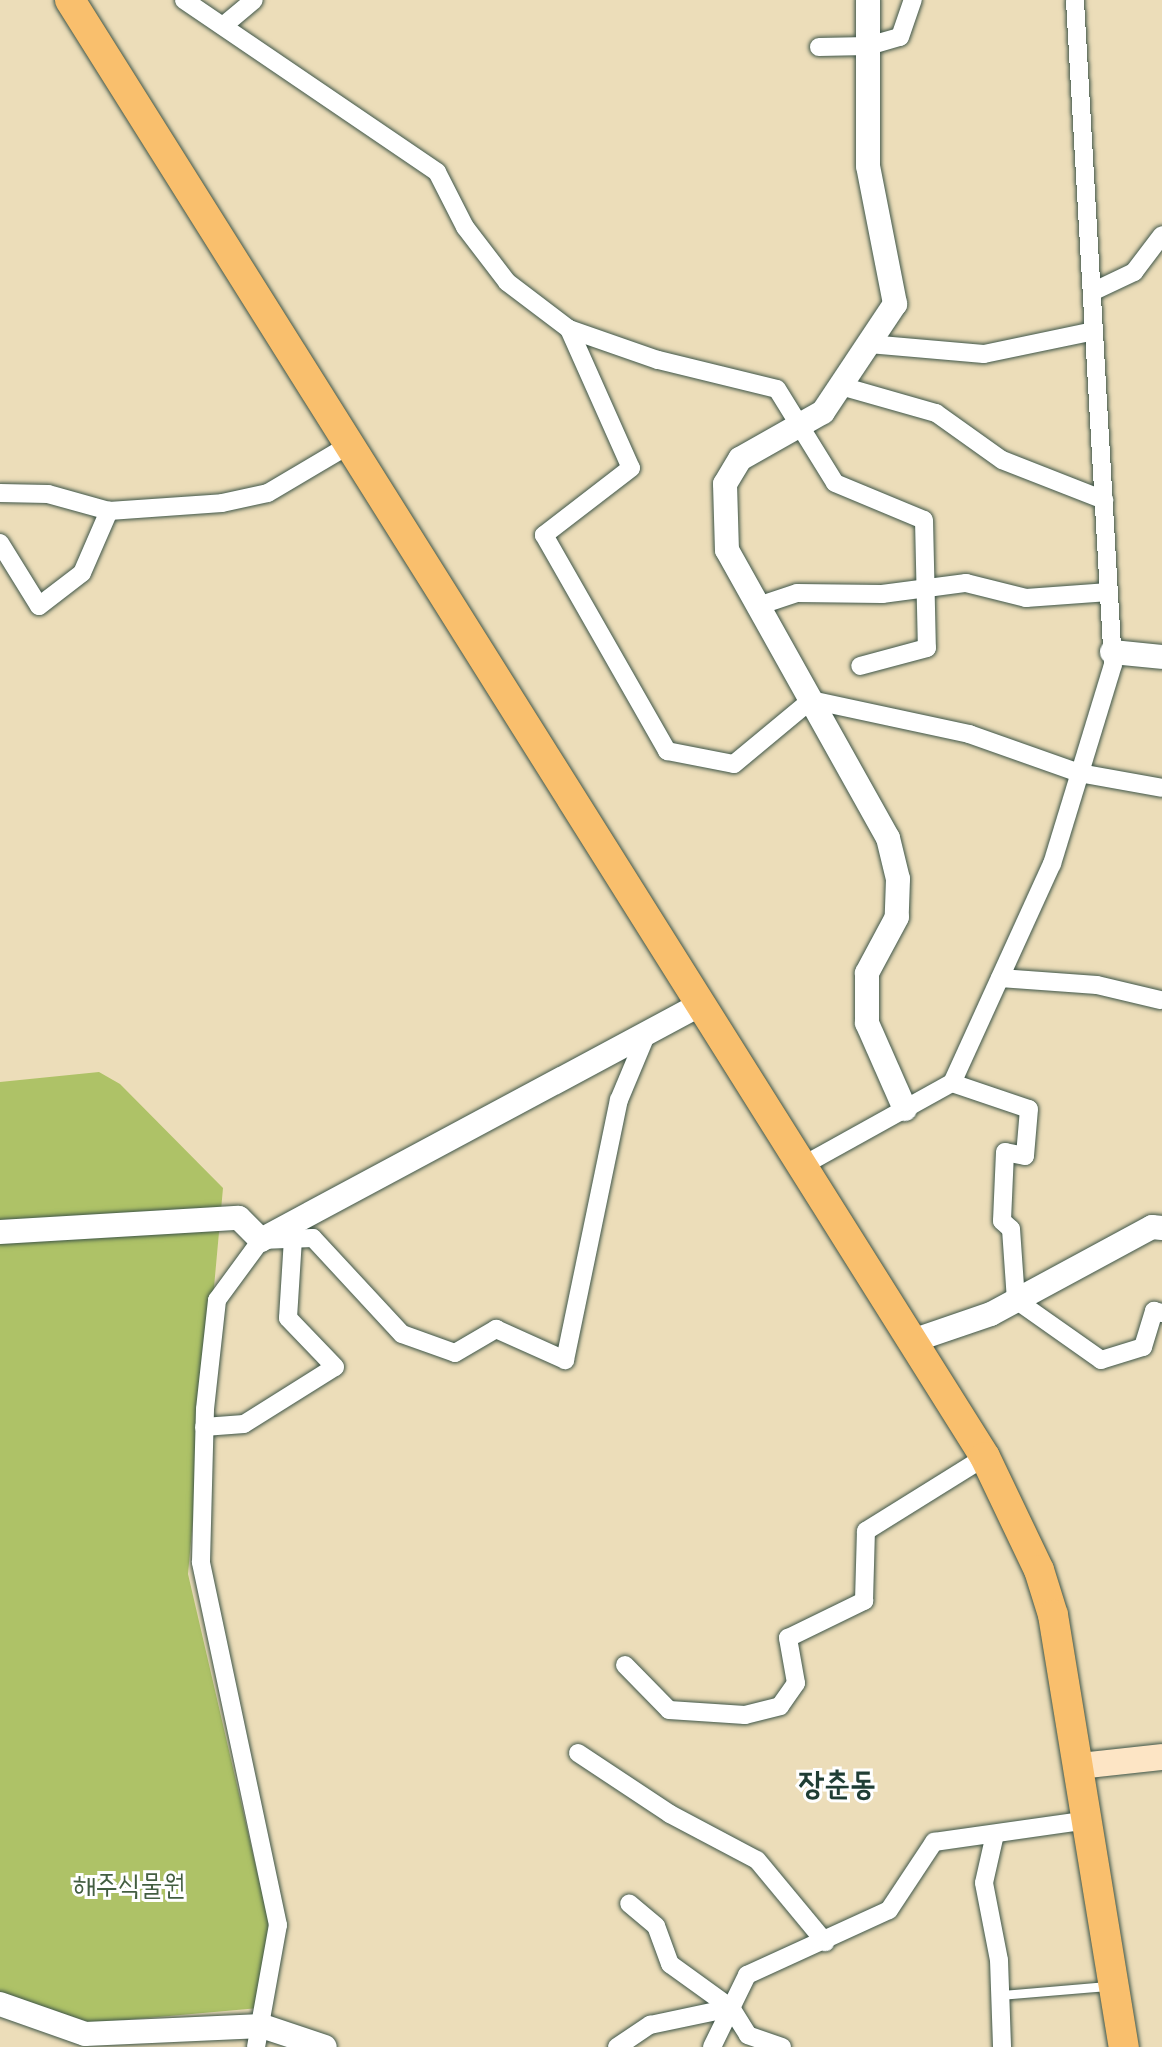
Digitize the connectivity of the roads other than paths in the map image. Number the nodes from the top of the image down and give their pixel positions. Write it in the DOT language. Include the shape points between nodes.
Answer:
graph roads {
  1 [pos="70,0"];
  2 [pos="184,0"];
  3 [pos="254,0"];
  4 [pos="868,0"];
  5 [pos="913,0"];
  6 [pos="1075,0"];
  7 [pos="223,26"];
  8 [pos="868,46"];
  9 [pos="819,47"];
  10 [pos="1162,235"];
  11 [pos="1092,292"];
  12 [pos="569,329"];
  13 [pos="1094,331"];
  14 [pos="869,344"];
  15 [pos="841,386"];
  16 [pos="799,426"];
  17 [pos="349,445"];
  18 [pos="0,493"];
  19 [pos="1104,500"];
  20 [pos="109,511"];
  21 [pos="0,543"];
  22 [pos="929,588"];
  23 [pos="1109,592"];
  24 [pos="758,606"];
  25 [pos="1112,652"];
  26 [pos="1162,657"];
  27 [pos="860,666"];
  28 [pos="811,700"];
  29 [pos="1079,773"];
  30 [pos="1162,788"];
  31 [pos="1000,978"];
  32 [pos="1160,1000"];
  33 [pos="701,1004"];
  34 [pos="647,1033"];
  35 [pos="952,1083"];
  36 [pos="905,1109"];
  37 [pos="802,1166"];
  38 [pos="1162,1228"];
  39 [pos="0,1232"];
  40 [pos="293,1239"];
  41 [pos="261,1240"];
  42 [pos="1016,1300"];
  43 [pos="1162,1313"];
  44 [pos="912,1341"];
  45 [pos="204,1427"];
  46 [pos="985,1457"];
  47 [pos="625,1665"];
  48 [pos="578,1753"];
  49 [pos="1162,1757"];
  50 [pos="1080,1766"];
  51 [pos="1089,1820"];
  52 [pos="995,1834"];
  53 [pos="629,1903"];
  54 [pos="825,1942"];
  55 [pos="1115,1985"];
  56 [pos="1001,1995"];
  57 [pos="0,2004"];
  58 [pos="731,2008"];
  59 [pos="259,2037"];
  60 [pos="102,2040"];
  61 [pos="325,2047"];
  62 [pos="617,2047"];
  63 [pos="712,2047"];
  64 [pos="782,2047"];
  65 [pos="1002,2047"];
  66 [pos="1124,2047"];
  1 -- 17 [label="main road"];
  2 -- 7 [label="street"];
  3 -- 7 [label="street"];
  4 -- 8 [label="street"];
  5 -- 8 [label="street" via="900,37"];
  6 -- 11 [label="street"];
  7 -- 12 [label="street" via="437,172 465,227 507,282"];
  8 -- 9 [label="street"];
  8 -- 14 [label="street" via="868,166 895,304"];
  10 -- 11 [label="street" via="1134,272"];
  11 -- 13 [label="street"];
  12 -- 16 [label="street" via="658,360 777,389"];
  12 -- 28 [label="street" via="631,468 544,535 667,751 734,764"];
  13 -- 14 [label="street" via="984,354"];
  13 -- 19 [label="street"];
  14 -- 15 [label="street"];
  15 -- 16 [label="street" via="823,412"];
  15 -- 19 [label="street" via="936,413 1002,460"];
  16 -- 22 [label="street" via="835,483 924,520"];
  16 -- 24 [label="street" via="740,459 725,484 727,550"];
  17 -- 20 [label="street" via="268,493 222,503"];
  17 -- 33 [label="main road"];
  18 -- 20 [label="street" via="48,494"];
  19 -- 23 [label="street"];
  20 -- 21 [label="street" via="82,573 39,606"];
  22 -- 23 [label="street" via="966,583 1026,598"];
  22 -- 24 [label="street" via="882,594 797,593"];
  22 -- 27 [label="street" via="927,648"];
  23 -- 25 [label="street"];
  24 -- 28 [label="street"];
  25 -- 26 [label="street"];
  25 -- 29 [label="street"];
  28 -- 29 [label="street" via="969,734"];
  28 -- 36 [label="street" via="888,838 898,879 897,917 867,973 867,1023"];
  29 -- 30 [label="street"];
  29 -- 31 [label="street" via="1052,864"];
  31 -- 32 [label="street" via="1097,985"];
  31 -- 35 [label="street"];
  33 -- 34 [label="street"];
  33 -- 37 [label="main road"];
  34 -- 40 [label="street" via="619,1100 565,1360 496,1329 455,1353 402,1334 313,1238"];
  34 -- 41 [label="street"];
  35 -- 36 [label="street"];
  35 -- 42 [label="street" via="1029,1109 1025,1156 1005,1152 1002,1221 1011,1229"];
  36 -- 37 [label="street"];
  37 -- 44 [label="main road"];
  38 -- 42 [label="street" via="1152,1227"];
  39 -- 41 [label="street" via="239,1218"];
  40 -- 41 [label="street"];
  40 -- 45 [label="street" via="288,1318 335,1367 244,1424"];
  41 -- 45 [label="street" via="217,1300"];
  42 -- 43 [label="street" via="1101,1360 1143,1347 1154,1311"];
  42 -- 44 [label="street"];
  44 -- 46 [label="main road"];
  45 -- 59 [label="street" via="201,1562 278,1925"];
  46 -- 47 [label="street" via="866,1531 864,1601 788,1638 796,1683 780,1706 745,1715 669,1710"];
  46 -- 50 [label="main road" via="1048,1600"];
  48 -- 54 [label="street" via="670,1814 757,1860"];
  49 -- 50 [label="main road"];
  50 -- 51 [label="main road"];
  51 -- 52 [label="street"];
  51 -- 55 [label="main road"];
  52 -- 54 [label="street" via="934,1842 889,1910"];
  52 -- 56 [label="street" via="984,1883"];
  53 -- 58 [label="street" via="656,1926 670,1964"];
  54 -- 58 [label="street" via="747,1975"];
  55 -- 56 [label="lane"];
  55 -- 66 [label="main road"];
  56 -- 65 [label="street"];
  57 -- 60 [label="street"];
  58 -- 62 [label="street" via="650,2025"];
  58 -- 63 [label="street"];
  58 -- 64 [label="street" via="748,2035"];
  59 -- 60 [label="street"];
  59 -- 61 [label="street"];
}
